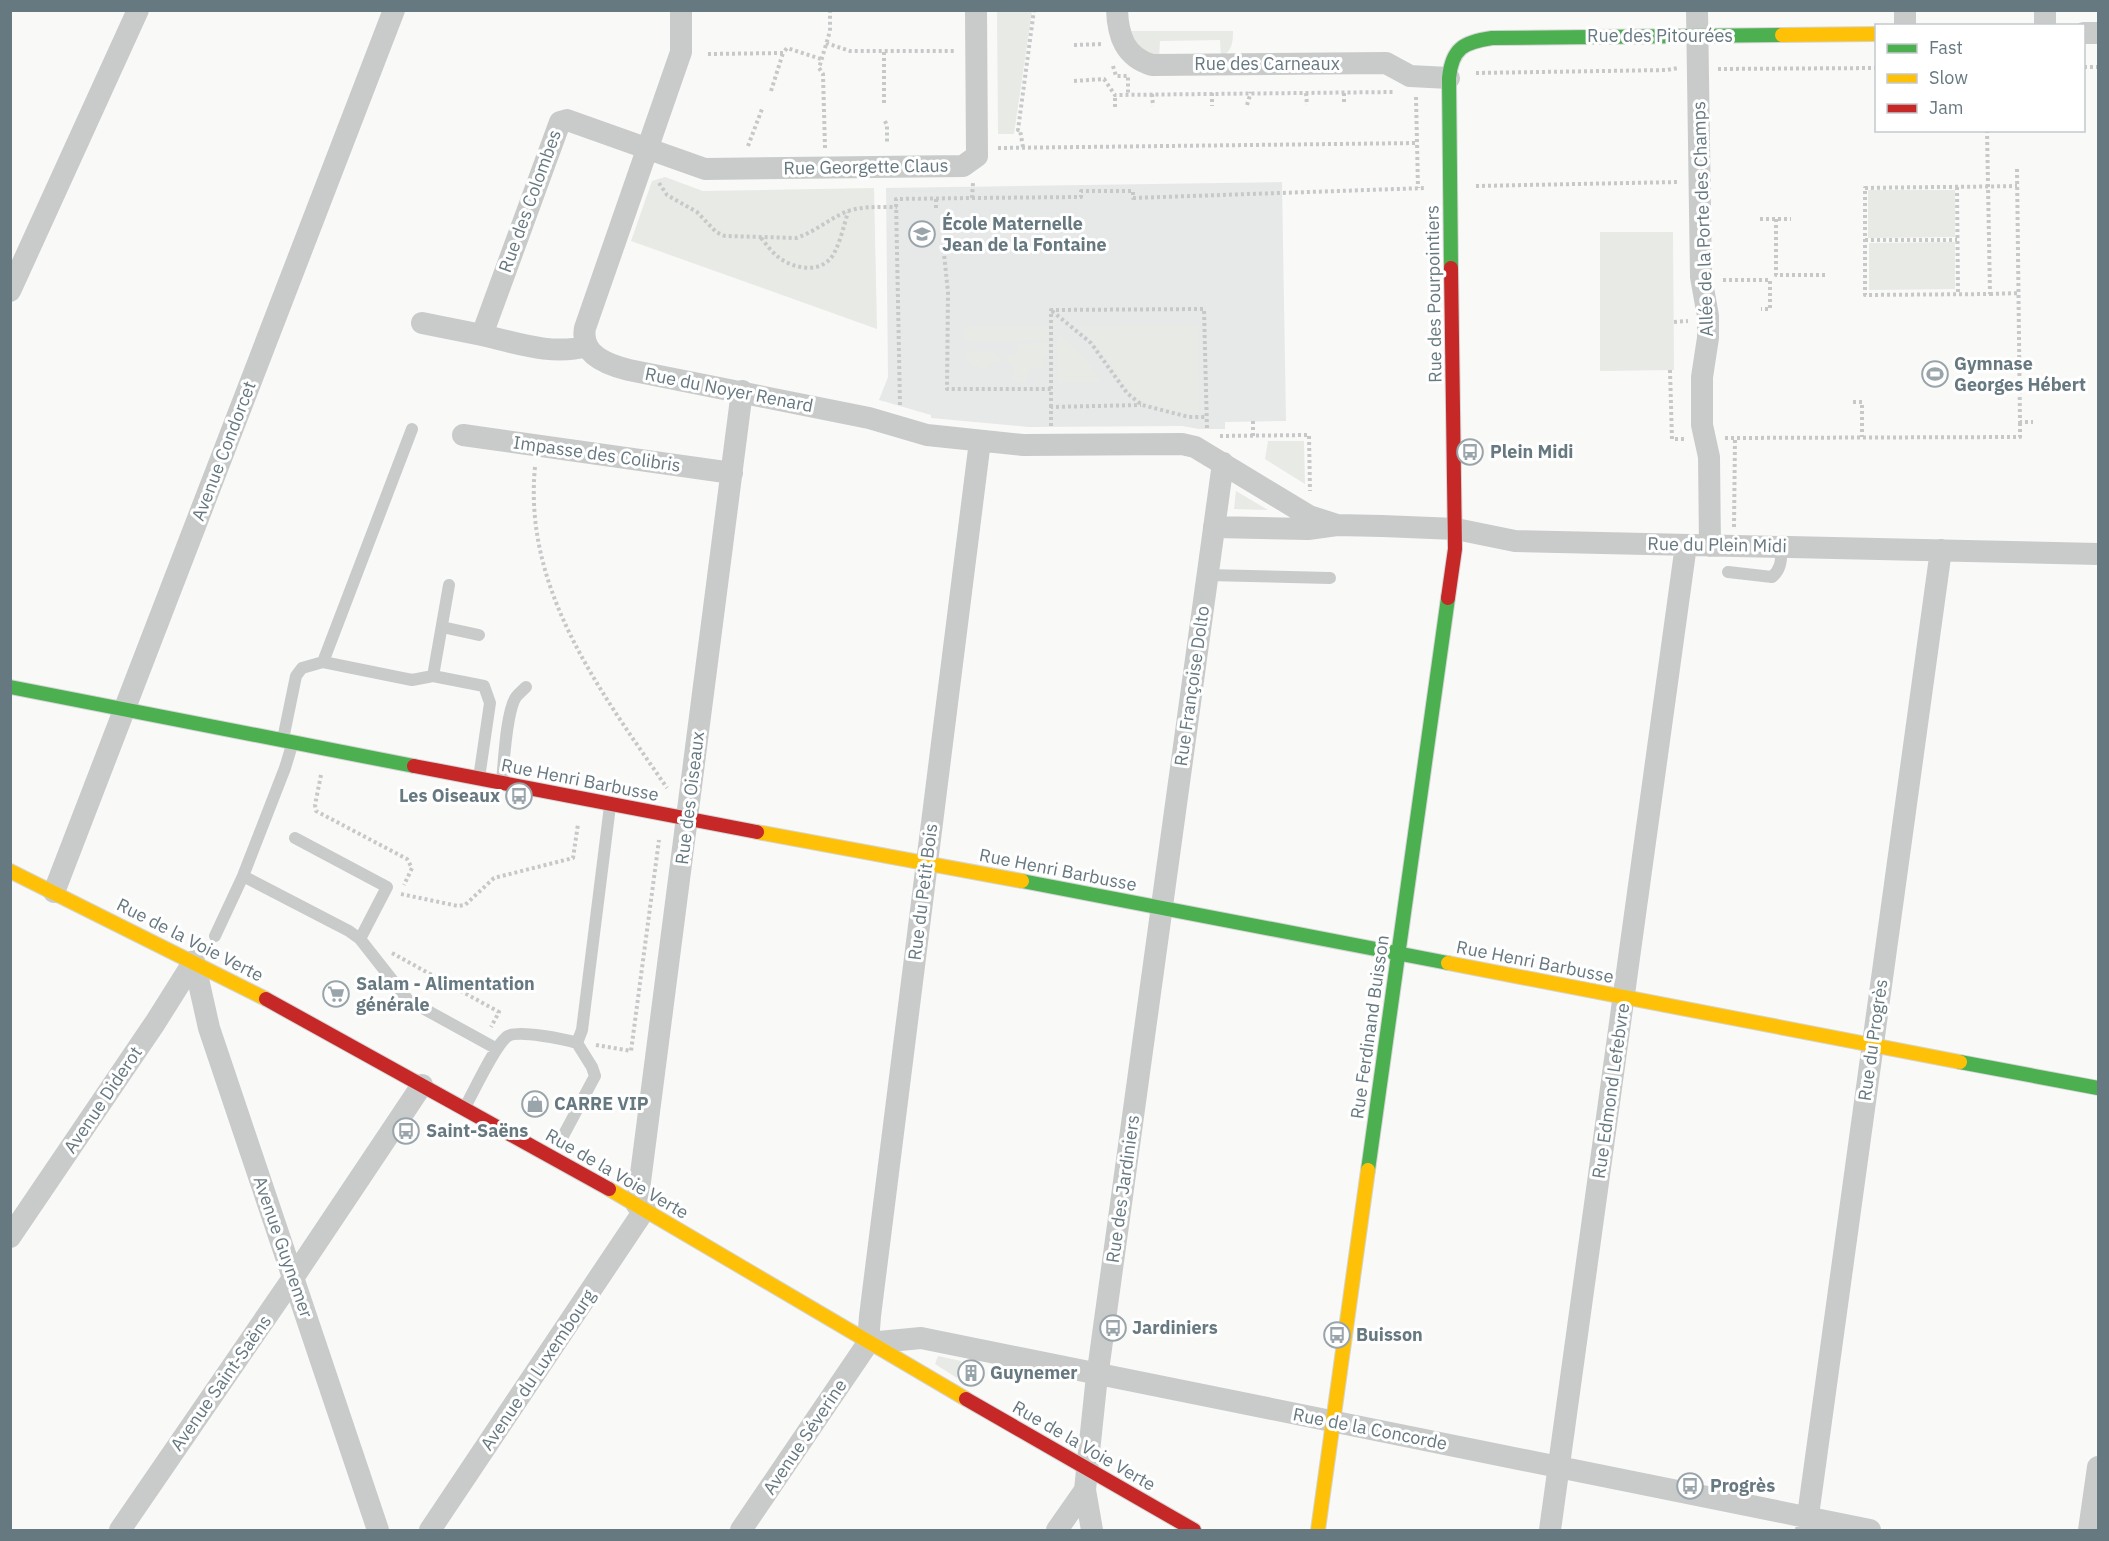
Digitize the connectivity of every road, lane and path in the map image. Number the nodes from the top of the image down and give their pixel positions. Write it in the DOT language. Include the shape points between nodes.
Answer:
graph roads {
  1 [pos="138,10"];
  2 [pos="394,10"];
  3 [pos="681,10"];
  4 [pos="830,10"];
  5 [pos="976,10"];
  6 [pos="1034,10"];
  7 [pos="1117,10"];
  8 [pos="1698,10"];
  9 [pos="1875,34"];
  10 [pos="1697,36"];
  11 [pos="826,43"];
  12 [pos="1103,44"];
  13 [pos="1074,45"];
  14 [pos="955,51"];
  15 [pos="884,52"];
  16 [pos="783,53"];
  17 [pos="708,54"];
  18 [pos="821,59"];
  19 [pos="1698,65"];
  20 [pos="1450,68"];
  21 [pos="1875,68"];
  22 [pos="1074,81"];
  23 [pos="1475,81"];
  24 [pos="771,91"];
  25 [pos="1399,92"];
  26 [pos="1416,92"];
  27 [pos="1212,93"];
  28 [pos="1306,93"];
  29 [pos="1344,93"];
  30 [pos="1152,94"];
  31 [pos="1115,95"];
  32 [pos="884,103"];
  33 [pos="1307,105"];
  34 [pos="1344,105"];
  35 [pos="1114,106"];
  36 [pos="1152,106"];
  37 [pos="1212,106"];
  38 [pos="762,109"];
  39 [pos="885,121"];
  40 [pos="1987,132"];
  41 [pos="1417,143"];
  42 [pos="887,144"];
  43 [pos="825,145"];
  44 [pos="748,146"];
  45 [pos="647,150"];
  46 [pos="976,156"];
  47 [pos="2017,169"];
  48 [pos="657,179"];
  49 [pos="1700,181"];
  50 [pos="1450,186"];
  51 [pos="2017,186"];
  52 [pos="1957,187"];
  53 [pos="1988,187"];
  54 [pos="1418,188"];
  55 [pos="1106,191"];
  56 [pos="972,198"];
  57 [pos="1106,198"];
  58 [pos="936,199"];
  59 [pos="897,207"];
  60 [pos="848,211"];
  61 [pos="936,212"];
  62 [pos="1760,219"];
  63 [pos="1776,219"];
  64 [pos="1791,219"];
  65 [pos="760,237"];
  66 [pos="1865,240"];
  67 [pos="1958,240"];
  68 [pos="943,244"];
  69 [pos="1776,275"];
  70 [pos="1814,275"];
  71 [pos="1827,275"];
  72 [pos="1715,280"];
  73 [pos="1770,280"];
  74 [pos="1814,283"];
  75 [pos="10,291"];
  76 [pos="2019,293"];
  77 [pos="1958,294"];
  78 [pos="1990,294"];
  79 [pos="1761,309"];
  80 [pos="1051,310"];
  81 [pos="1693,321"];
  82 [pos="1674,322"];
  83 [pos="422,323"];
  84 [pos="482,335"];
  85 [pos="587,346"];
  86 [pos="1670,370"];
  87 [pos="1051,389"];
  88 [pos="742,391"];
  89 [pos="1853,402"];
  90 [pos="1142,405"];
  91 [pos="1051,406"];
  92 [pos="900,409"];
  93 [pos="1206,417"];
  94 [pos="1253,421"];
  95 [pos="2020,422"];
  96 [pos="2033,422"];
  97 [pos="1052,428"];
  98 [pos="412,429"];
  99 [pos="1206,429"];
  100 [pos="463,435"];
  101 [pos="1216,436"];
  102 [pos="1253,436"];
  103 [pos="1862,437"];
  104 [pos="1695,438"];
  105 [pos="1734,438"];
  106 [pos="980,441"];
  107 [pos="537,445"];
  108 [pos="1223,463"];
  109 [pos="732,473"];
  110 [pos="1297,508"];
  111 [pos="1337,525"];
  112 [pos="1214,527"];
  113 [pos="1456,529"];
  114 [pos="1686,545"];
  115 [pos="1721,546"];
  116 [pos="1782,546"];
  117 [pos="1941,550"];
  118 [pos="2098,554"];
  119 [pos="1728,572"];
  120 [pos="1207,575"];
  121 [pos="1330,578"];
  122 [pos="450,585"];
  123 [pos="442,627"];
  124 [pos="479,634"];
  125 [pos="323,662"];
  126 [pos="433,676"];
  127 [pos="10,687"];
  128 [pos="526,687"];
  129 [pos="125,710"];
  130 [pos="288,742"];
  131 [pos="322,768"];
  132 [pos="479,779"];
  133 [pos="502,783"];
  134 [pos="610,805"];
  135 [pos="688,819"];
  136 [pos="607,832"];
  137 [pos="649,837"];
  138 [pos="295,838"];
  139 [pos="927,863"];
  140 [pos="10,871"];
  141 [pos="243,876"];
  142 [pos="385,891"];
  143 [pos="54,892"];
  144 [pos="399,894"];
  145 [pos="1161,908"];
  146 [pos="215,936"];
  147 [pos="360,939"];
  148 [pos="390,951"];
  149 [pos="1398,953"];
  150 [pos="194,962"];
  151 [pos="1624,998"];
  152 [pos="483,1041"];
  153 [pos="577,1042"];
  154 [pos="1873,1046"];
  155 [pos="497,1049"];
  156 [pos="422,1085"];
  157 [pos="2098,1088"];
  158 [pos="464,1108"];
  159 [pos="562,1138"];
  160 [pos="641,1207"];
  161 [pos="10,1237"];
  162 [pos="293,1278"];
  163 [pos="868,1343"];
  164 [pos="1098,1374"];
  165 [pos="1332,1422"];
  166 [pos="1559,1467"];
  167 [pos="2098,1467"];
  168 [pos="1085,1480"];
  169 [pos="1807,1524"];
  170 [pos="120,1530"];
  171 [pos="378,1530"];
  172 [pos="430,1530"];
  173 [pos="741,1530"];
  174 [pos="1057,1530"];
  175 [pos="1092,1530"];
  176 [pos="1194,1530"];
  177 [pos="1318,1530"];
  178 [pos="1550,1530"];
  179 [pos="1870,1530"];
  180 [pos="2089,1530"];
  1 -- 75 [label="street"];
  2 -- 129 [label="street, Avenue Condorcet"];
  3 -- 45 [label="street" via="681,52"];
  4 -- 11 [label="path"];
  5 -- 46 [label="street"];
  6 -- 41 [label="path" via="1018,130 1021,147"];
  7 -- 20 [label="street, Rue des Carneaux" via="1118,30 1128,51 1152,65 1386,63 1410,76"];
  8 -- 10 [label="street, Allée de la Porte des Champs"];
  9 -- 10 [label="street, Rue des Pitourées"];
  10 -- 19 [label="street, Allée de la Porte des Champs"];
  10 -- 20 [label="street, Rue des Pitourées" via="1476,40 1464,44"];
  11 -- 15 [label="path" via="850,51"];
  11 -- 18 [label="path"];
  12 -- 13 [label="path"];
  14 -- 15 [label="path"];
  15 -- 32 [label="path"];
  16 -- 17 [label="path"];
  16 -- 18 [label="path" via="787,48"];
  16 -- 24 [label="path"];
  18 -- 43 [label="path"];
  19 -- 21 [label="path" via="1723,69"];
  19 -- 23 [label="path" via="1667,70 1475,73"];
  19 -- 49 [label="street, Allée de la Porte des Champs"];
  20 -- 50 [label="street, Rue des Pourpointiers"];
  22 -- 31 [label="path" via="1104,80"];
  25 -- 29 [label="path"];
  26 -- 41 [label="path"];
  27 -- 28 [label="path"];
  27 -- 30 [label="path"];
  27 -- 37 [label="path"];
  28 -- 29 [label="path"];
  28 -- 33 [label="path"];
  29 -- 34 [label="path"];
  30 -- 31 [label="path"];
  30 -- 36 [label="path"];
  31 -- 35 [label="path"];
  38 -- 44 [label="path"];
  39 -- 42 [label="path"];
  40 -- 53 [label="path"];
  41 -- 54 [label="path"];
  45 -- 46 [label="street, Rue Georgette Claus" via="705,169 963,166"];
  45 -- 84 [label="street, Rue des Colombes" via="567,120 560,122"];
  45 -- 85 [label="street" via="588,318 584,333"];
  46 -- 56 [label="path"];
  47 -- 51 [label="path"];
  48 -- 65 [label="path" via="667,195 697,212 716,232"];
  49 -- 50 [label="path"];
  49 -- 104 [label="street, Allée de la Porte des Champs" via="1701,277 1708,338"];
  50 -- 54 [label="path"];
  50 -- 113 [label="street, Rue des Pourpointiers"];
  51 -- 53 [label="path"];
  51 -- 76 [label="path"];
  52 -- 53 [label="path"];
  52 -- 66 [label="path" via="1865,188"];
  52 -- 67 [label="path"];
  53 -- 78 [label="path"];
  54 -- 55 [label="path" via="1133,198 1133,191"];
  55 -- 56 [label="path" via="1081,191 1081,197"];
  55 -- 57 [label="path"];
  56 -- 58 [label="path"];
  58 -- 59 [label="path" via="896,200"];
  58 -- 61 [label="path"];
  59 -- 60 [label="path"];
  59 -- 92 [label="path"];
  60 -- 65 [label="path" via="796,238"];
  60 -- 65 [label="path" via="830,260 818,268 787,262"];
  62 -- 63 [label="path"];
  63 -- 64 [label="path"];
  63 -- 69 [label="path"];
  66 -- 67 [label="path"];
  66 -- 77 [label="path" via="1865,295"];
  67 -- 77 [label="path"];
  68 -- 87 [label="path" via="948,292 947,389"];
  69 -- 70 [label="path"];
  69 -- 73 [label="path"];
  70 -- 71 [label="path"];
  70 -- 74 [label="path"];
  72 -- 73 [label="path"];
  73 -- 79 [label="path" via="1770,309"];
  76 -- 78 [label="path"];
  76 -- 95 [label="path"];
  77 -- 78 [label="path"];
  80 -- 87 [label="path"];
  80 -- 90 [label="path" via="1091,343 1127,393"];
  80 -- 93 [label="path" via="1204,309"];
  81 -- 82 [label="path"];
  83 -- 84 [label="street"];
  84 -- 85 [label="street" via="550,350"];
  85 -- 88 [label="street, Rue du Noyer Renard" via="611,366"];
  86 -- 104 [label="path" via="1672,439"];
  87 -- 91 [label="path"];
  88 -- 106 [label="street, Rue du Noyer Renard" via="869,417 927,435"];
  88 -- 109 [label="street, Rue des Oiseaux"];
  89 -- 103 [label="path" via="1862,402"];
  90 -- 91 [label="path"];
  90 -- 93 [label="path" via="1189,417"];
  91 -- 97 [label="path"];
  93 -- 99 [label="path"];
  94 -- 102 [label="path"];
  95 -- 96 [label="path"];
  95 -- 103 [label="path" via="2020,437"];
  98 -- 125 [label="lane"];
  100 -- 107 [label="street, Impasse des Colibris"];
  101 -- 102 [label="path"];
  102 -- 110 [label="path" via="1309,435 1310,491"];
  103 -- 105 [label="path"];
  104 -- 105 [label="path"];
  104 -- 115 [label="street, Allée de la Porte des Champs" via="1709,457"];
  105 -- 115 [label="path" via="1735,523"];
  106 -- 108 [label="street, Rue du Noyer Renard" via="1045,446 1182,444"];
  106 -- 139 [label="street, Rue du Petit Bois"];
  107 -- 109 [label="street, Impasse des Colibris"];
  107 -- 135 [label="path" via="534,516 555,603 574,645 620,720"];
  108 -- 110 [label="street, Rue du Plein Midi"];
  108 -- 112 [label="street, Rue Françoise Dolto"];
  109 -- 135 [label="street, Rue des Oiseaux"];
  110 -- 111 [label="street, Rue du Plein Midi"];
  111 -- 112 [label="street, Rue du Plein Midi" via="1308,529"];
  111 -- 113 [label="street, Rue du Plein Midi"];
  112 -- 120 [label="street, Rue Françoise Dolto"];
  113 -- 114 [label="street, Rue du Plein Midi" via="1515,541"];
  113 -- 149 [label="street, Rue Ferdinand Buisson"];
  114 -- 115 [label="street, Rue du Plein Midi"];
  114 -- 151 [label="street, Rue Edmond Lefebvre"];
  115 -- 116 [label="street, Rue du Plein Midi"];
  116 -- 117 [label="street, Rue du Plein Midi"];
  116 -- 119 [label="lane" via="1781,564 1772,577"];
  117 -- 118 [label="street, Rue du Plein Midi"];
  117 -- 154 [label="street, Rue du Progrès"];
  120 -- 121 [label="lane"];
  120 -- 145 [label="street, Rue Françoise Dolto"];
  122 -- 123 [label="lane"];
  123 -- 124 [label="lane"];
  123 -- 126 [label="lane"];
  125 -- 126 [label="lane" via="412,680"];
  125 -- 130 [label="lane" via="302,668 296,676"];
  126 -- 132 [label="lane" via="484,686 490,703"];
  127 -- 129 [label="street, Rue Henri Barbusse"];
  128 -- 133 [label="lane" via="513,703 509,719"];
  129 -- 130 [label="street, Rue Henri Barbusse"];
  129 -- 143 [label="street, Avenue Condorcet"];
  130 -- 132 [label="street, Rue Henri Barbusse"];
  130 -- 141 [label="lane" via="285,768"];
  131 -- 144 [label="path" via="316,811 410,861 412,868"];
  132 -- 133 [label="street, Rue Henri Barbusse"];
  133 -- 134 [label="street, Rue Henri Barbusse"];
  134 -- 135 [label="street, Rue Henri Barbusse"];
  134 -- 136 [label="lane"];
  135 -- 139 [label="street, Rue Henri Barbusse"];
  135 -- 160 [label="street, Rue des Oiseaux"];
  136 -- 144 [label="path" via="588,830 579,823 573,858 494,878 465,905"];
  136 -- 153 [label="lane" via="582,1030"];
  137 -- 153 [label="path" via="659,838 631,1051"];
  138 -- 142 [label="lane" via="387,887"];
  139 -- 145 [label="street, Rue Henri Barbusse"];
  139 -- 163 [label="street, Rue du Petit Bois"];
  140 -- 143 [label="street, Rue de la Voie Verte"];
  141 -- 146 [label="lane"];
  141 -- 147 [label="lane"];
  142 -- 144 [label="path"];
  142 -- 147 [label="lane"];
  143 -- 150 [label="street, Rue de la Voie Verte"];
  145 -- 149 [label="street, Rue Henri Barbusse"];
  145 -- 164 [label="street, Rue des Jardiniers"];
  147 -- 152 [label="lane" via="408,1000"];
  148 -- 152 [label="path" via="499,1012"];
  149 -- 151 [label="street, Rue Henri Barbusse"];
  149 -- 165 [label="street, Rue Ferdinand Buisson"];
  150 -- 156 [label="street, Rue de la Voie Verte"];
  150 -- 161 [label="street, Avenue Diderot"];
  150 -- 162 [label="street, Avenue Guynemer" via="209,1028"];
  151 -- 154 [label="street, Rue Henri Barbusse"];
  151 -- 166 [label="street, Rue Edmond Lefebvre"];
  152 -- 155 [label="lane"];
  153 -- 155 [label="lane" via="515,1034 507,1036"];
  153 -- 159 [label="lane" via="595,1076"];
  154 -- 157 [label="street, Rue Henri Barbusse"];
  154 -- 169 [label="street, Rue du Progrès"];
  155 -- 158 [label="lane"];
  156 -- 158 [label="street, Rue de la Voie Verte"];
  156 -- 162 [label="street, Avenue Saint-Saëns"];
  158 -- 160 [label="street, Rue de la Voie Verte"];
  160 -- 163 [label="street, Rue de la Voie Verte"];
  160 -- 172 [label="street, Avenue du Luxembourg"];
  162 -- 170 [label="street, Avenue Saint-Saëns"];
  162 -- 171 [label="street, Avenue Guynemer"];
  163 -- 164 [label="street, Rue de la Concorde" via="921,1338"];
  163 -- 168 [label="street, Rue de la Voie Verte"];
  163 -- 173 [label="street, Avenue Séverine"];
  164 -- 165 [label="street, Rue de la Concorde"];
  164 -- 168 [label="street, Rue des Jardiniers"];
  165 -- 166 [label="street, Rue de la Concorde"];
  165 -- 177 [label="street, Rue Ferdinand Buisson"];
  166 -- 169 [label="street, Rue de la Concorde"];
  166 -- 178 [label="street, Rue Edmond Lefebvre"];
  167 -- 180 [label="street"];
  168 -- 174 [label="street"];
  168 -- 175 [label="street"];
  168 -- 176 [label="street, Rue de la Voie Verte"];
  169 -- 179 [label="street, Rue de la Concorde"];
}
